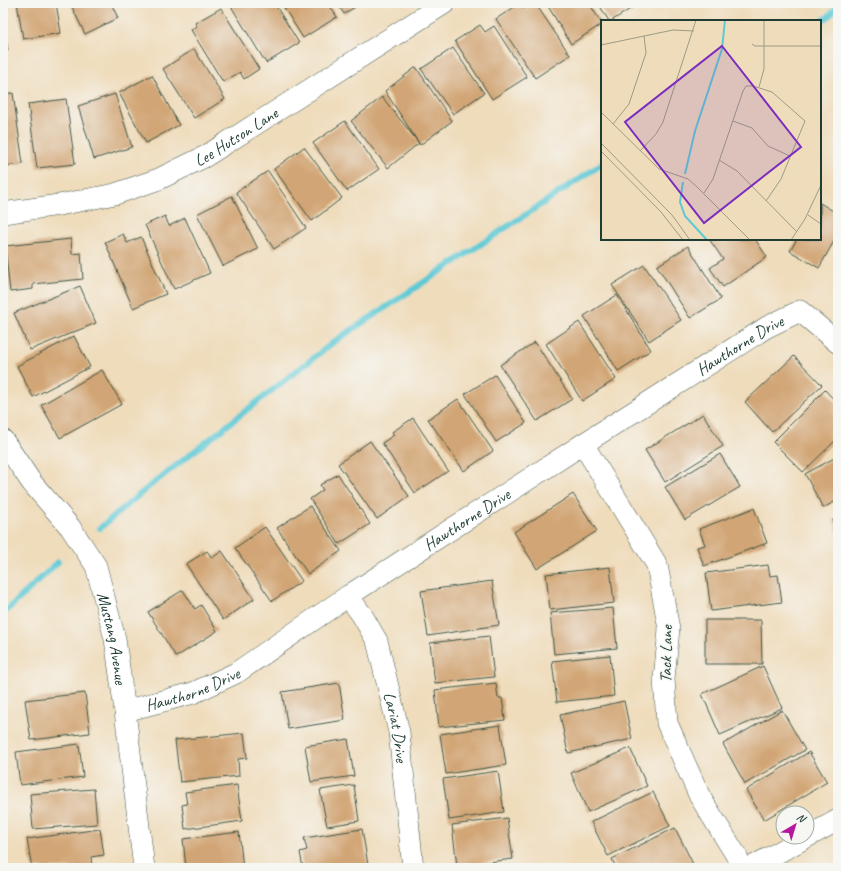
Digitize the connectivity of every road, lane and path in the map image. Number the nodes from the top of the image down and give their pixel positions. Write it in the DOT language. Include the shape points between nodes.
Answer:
graph roads {
  1 [pos="445,3"];
  2 [pos="3,212"];
  3 [pos="838,343"];
  4 [pos="3,440"];
  5 [pos="583,444"];
  6 [pos="348,596"];
  7 [pos="125,710"];
  8 [pos="838,820"];
  9 [pos="144,868"];
  10 [pos="413,868"];
  11 [pos="742,868"];
  12 [pos="750,868"];
  1 -- 2 [label="street, Lee Hutson Lane" via="206,156 159,179 115,194"];
  3 -- 5 [label="street, Hawthorne Drive" via="800,311 767,327"];
  4 -- 7 [label="street, Mustang Avenue" via="32,483 70,527 96,566 115,639"];
  5 -- 6 [label="street, Hawthorne Drive"];
  5 -- 11 [label="street, Tack Lane" via="657,565 669,629 664,679 667,723 700,797"];
  6 -- 7 [label="street, Hawthorne Drive" via="236,673 193,693"];
  6 -- 10 [label="street, Lariat Drive" via="377,641 399,732"];
  7 -- 9 [label="street, Mustang Avenue"];
  8 -- 12 [label="street"];
}
